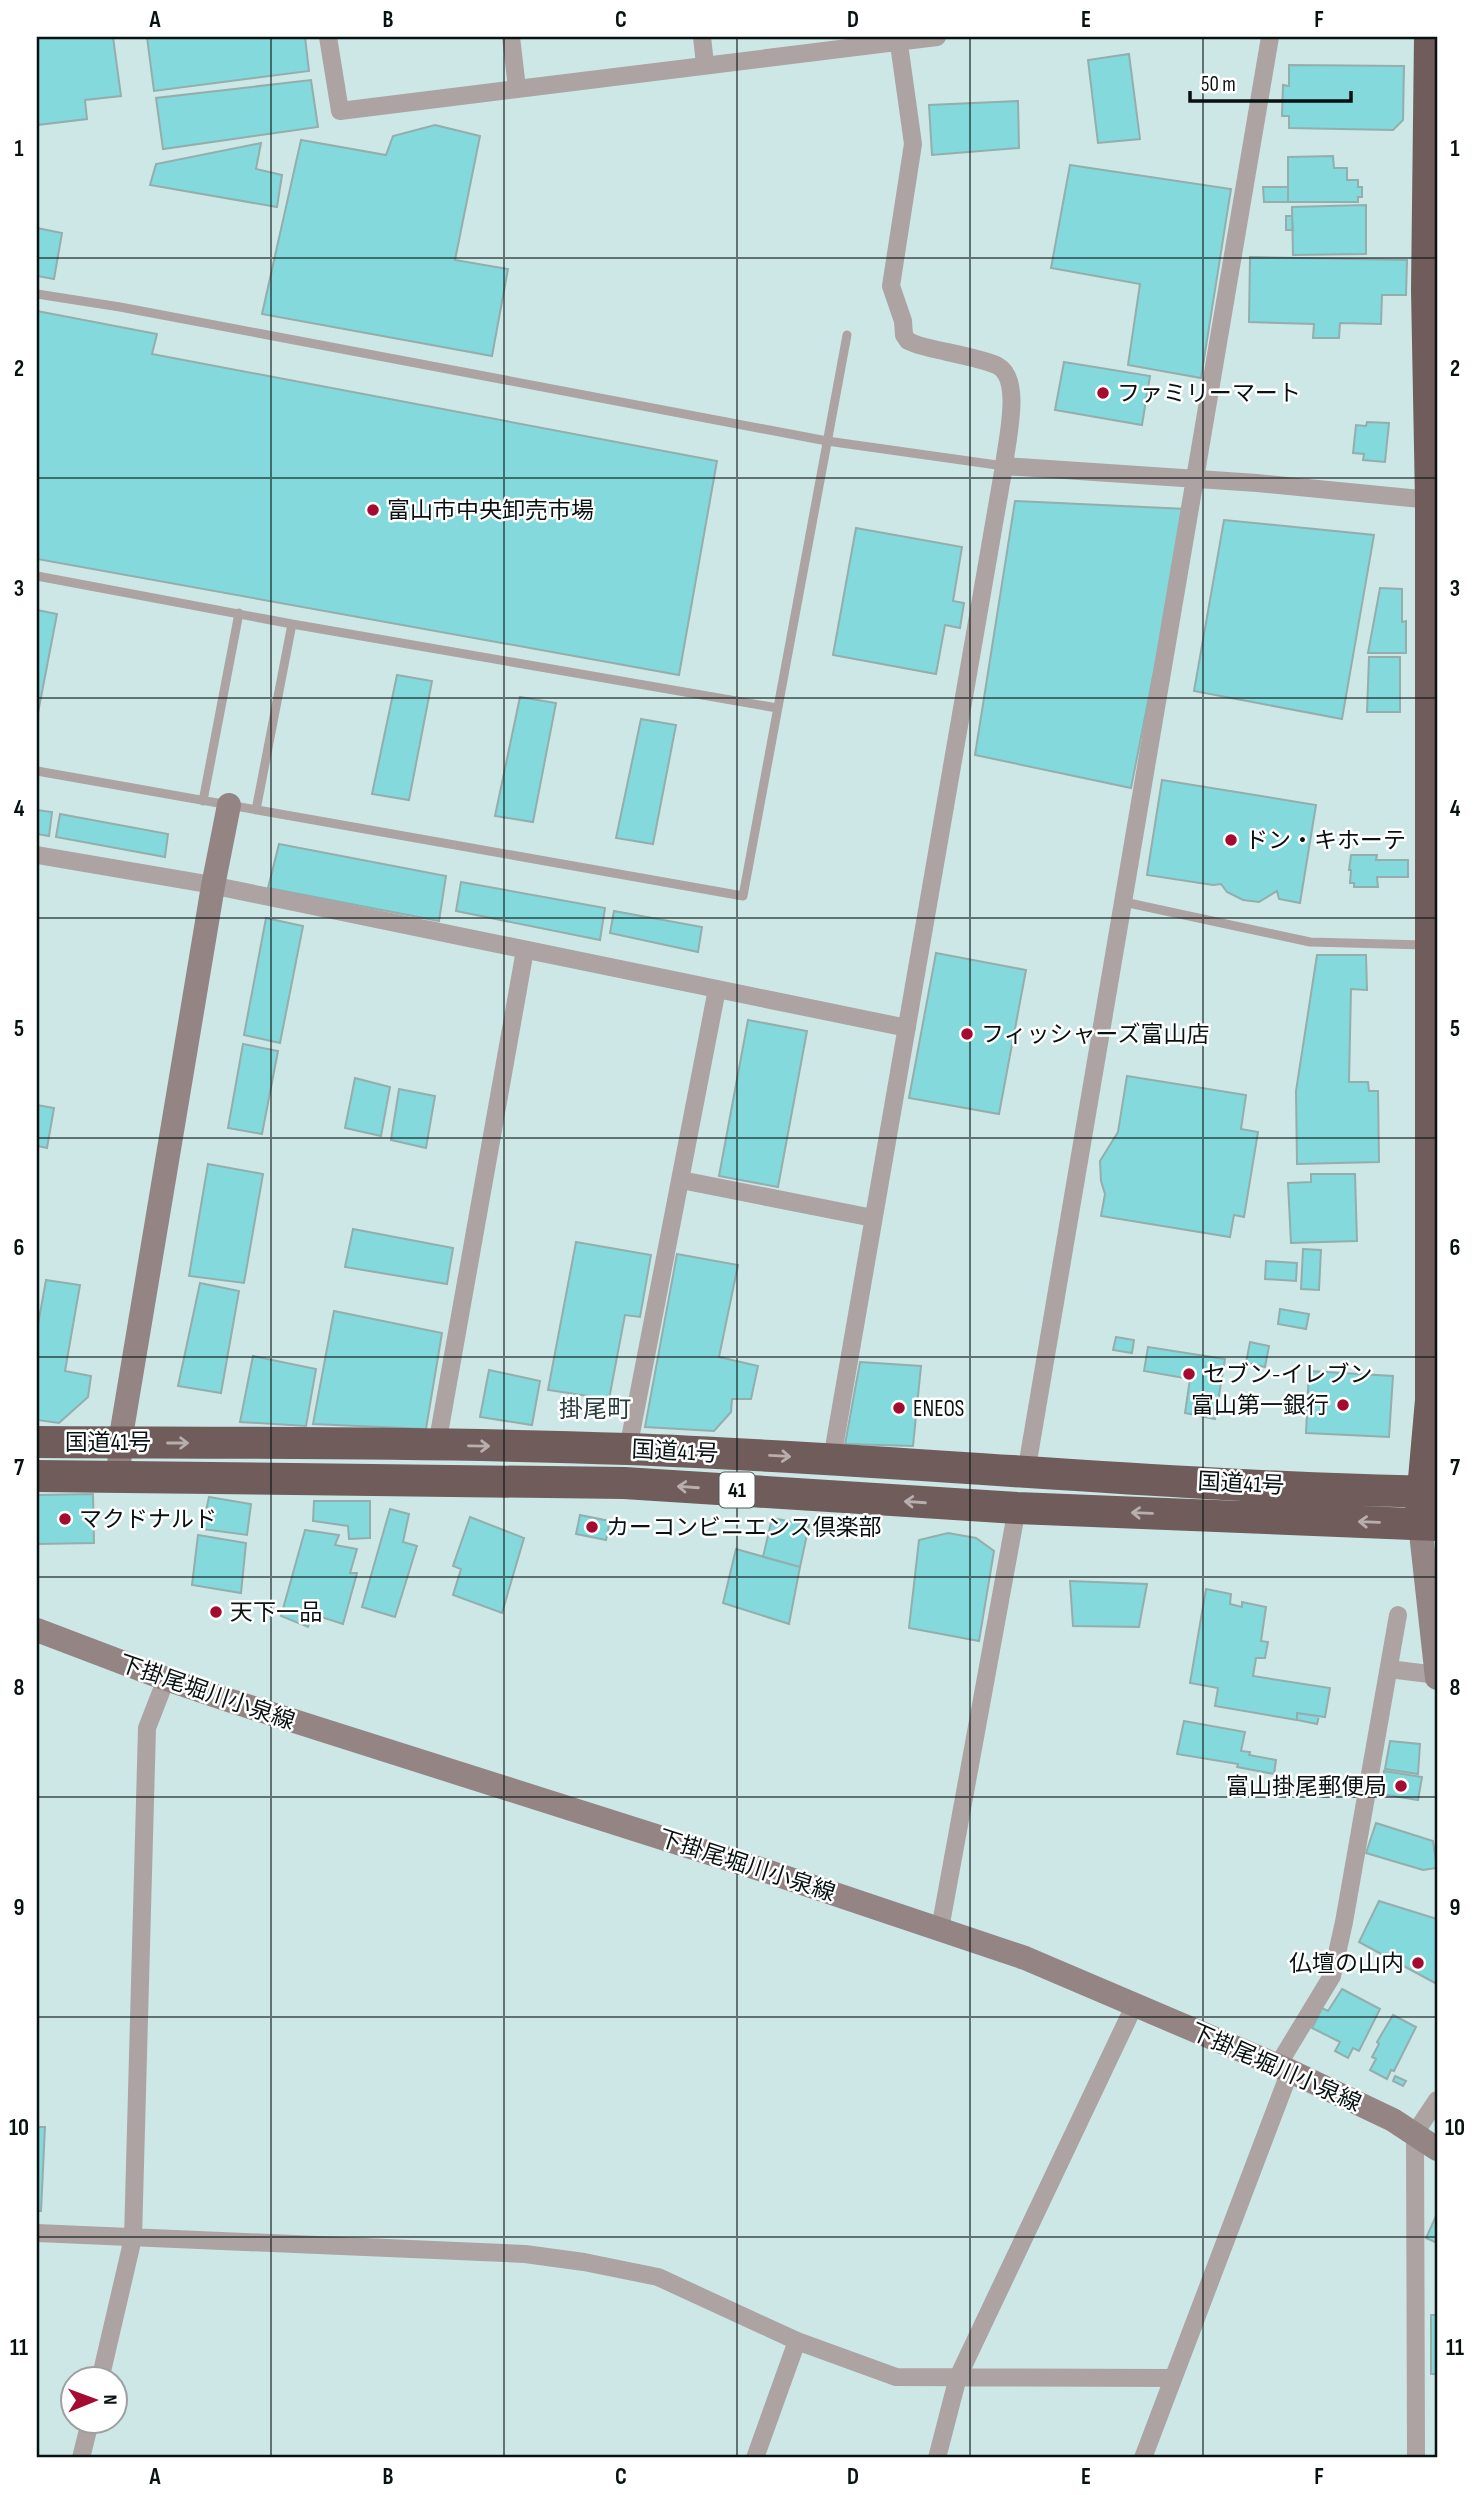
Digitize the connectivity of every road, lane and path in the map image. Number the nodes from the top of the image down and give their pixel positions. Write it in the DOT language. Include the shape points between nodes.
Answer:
graph roads {
  1 [pos="328,37"];
  2 [pos="511,37"];
  3 [pos="702,37"];
  4 [pos="937,37"];
  5 [pos="1270,37"];
  6 [pos="1430,37"];
  7 [pos="899,39"];
  8 [pos="705,64"];
  9 [pos="517,88"];
  10 [pos="37,294"];
  11 [pos="847,335"];
  12 [pos="827,441"];
  13 [pos="1004,466"];
  14 [pos="1196,480"];
  15 [pos="1431,500"];
  16 [pos="37,576"];
  17 [pos="239,613"];
  18 [pos="292,624"];
  19 [pos="777,708"];
  20 [pos="37,771"];
  21 [pos="203,801"];
  22 [pos="229,805"];
  23 [pos="256,810"];
  24 [pos="37,855"];
  25 [pos="213,886"];
  26 [pos="1124,902"];
  27 [pos="1431,945"];
  28 [pos="525,950"];
  29 [pos="717,989"];
  30 [pos="906,1028"];
  31 [pos="681,1180"];
  32 [pos="873,1218"];
  33 [pos="37,1442"];
  34 [pos="120,1442"];
  35 [pos="438,1445"];
  36 [pos="628,1449"];
  37 [pos="832,1459"];
  38 [pos="1026,1473"];
  39 [pos="37,1476"];
  40 [pos="119,1477"];
  41 [pos="1429,1492"];
  42 [pos="1017,1508"];
  43 [pos="1429,1525"];
  44 [pos="1398,1615"];
  45 [pos="37,1630"];
  46 [pos="1389,1670"];
  47 [pos="1437,1676"];
  48 [pos="166,1679"];
  49 [pos="940,1928"];
  50 [pos="1135,2004"];
  51 [pos="1284,2068"];
  52 [pos="1437,2100"];
  53 [pos="1415,2133"];
  54 [pos="1437,2149"];
  55 [pos="37,2233"];
  56 [pos="133,2238"];
  57 [pos="797,2341"];
  58 [pos="103,2366"];
  59 [pos="958,2377"];
  60 [pos="1172,2378"];
  61 [pos="86,2436"];
  62 [pos="81,2458"];
  63 [pos="755,2458"];
  64 [pos="937,2458"];
  65 [pos="1143,2458"];
  66 [pos="1416,2458"];
  1 -- 9 [label="street" via="340,111"];
  2 -- 9 [label="street"];
  3 -- 8 [label="street"];
  4 -- 7 [label="street"];
  5 -- 14 [label="street"];
  6 -- 15 [label="highway" via="1427,290"];
  7 -- 8 [label="street"];
  7 -- 13 [label="street" via="913,144 891,286 908,341 997,366 1008,377 1012,395"];
  8 -- 9 [label="street"];
  10 -- 12 [label="lane"];
  11 -- 12 [label="lane"];
  12 -- 13 [label="lane"];
  12 -- 19 [label="lane"];
  13 -- 14 [label="street"];
  13 -- 30 [label="street"];
  14 -- 15 [label="street"];
  14 -- 26 [label="street"];
  15 -- 27 [label="highway"];
  16 -- 17 [label="lane"];
  17 -- 18 [label="lane"];
  17 -- 21 [label="lane"];
  18 -- 19 [label="lane"];
  18 -- 23 [label="lane"];
  19 -- 23 [label="lane" via="743,896"];
  20 -- 21 [label="lane"];
  21 -- 22 [label="lane"];
  22 -- 23 [label="lane"];
  22 -- 25 [label="main road"];
  24 -- 25 [label="street"];
  25 -- 28 [label="street"];
  25 -- 34 [label="main road"];
  26 -- 27 [label="lane" via="1310,942"];
  26 -- 38 [label="street"];
  27 -- 41 [label="highway"];
  28 -- 29 [label="street"];
  28 -- 35 [label="street"];
  29 -- 30 [label="street"];
  29 -- 31 [label="street"];
  30 -- 32 [label="street"];
  31 -- 32 [label="street"];
  31 -- 36 [label="street"];
  32 -- 37 [label="street"];
  33 -- 34 [label="highway, 国道41号 / 41"];
  34 -- 35 [label="highway, 国道41号 / 41, one-way"];
  34 -- 40 [label="main road"];
  35 -- 36 [label="highway, 国道41号 / 41, one-way"];
  36 -- 37 [label="highway, 国道41号 / 41, one-way"];
  37 -- 38 [label="highway, 国道41号 / 41"];
  38 -- 41 [label="highway, 国道41号 / 41"];
  39 -- 40 [label="highway, 国道41号 / 41"];
  42 -- 40 [label="highway, 国道41号 / 41, one-way" via="624,1483"];
  41 -- 43 [label="highway"];
  43 -- 42 [label="highway, 国道41号 / 41, one-way"];
  42 -- 49 [label="street"];
  43 -- 47 [label="main road"];
  44 -- 46 [label="street"];
  45 -- 48 [label="main road, 下掛尾堀川小泉線"];
  46 -- 47 [label="street"];
  46 -- 51 [label="street" via="1332,1976"];
  48 -- 49 [label="main road, 下掛尾堀川小泉線"];
  48 -- 56 [label="street" via="147,1728"];
  49 -- 50 [label="main road, 下掛尾堀川小泉線"];
  50 -- 51 [label="main road, 下掛尾堀川小泉線"];
  50 -- 59 [label="street"];
  51 -- 53 [label="main road, 下掛尾堀川小泉線"];
  51 -- 60 [label="street"];
  52 -- 53 [label="street"];
  53 -- 54 [label="main road, 下掛尾堀川小泉線"];
  53 -- 66 [label="street"];
  55 -- 56 [label="street"];
  56 -- 57 [label="street" via="525,2254 584,2262 658,2277"];
  56 -- 58 [label="street"];
  57 -- 59 [label="street" via="896,2377"];
  57 -- 63 [label="street"];
  59 -- 60 [label="street"];
  59 -- 64 [label="street"];
  60 -- 65 [label="street"];
  61 -- 62 [label="street"];
}
